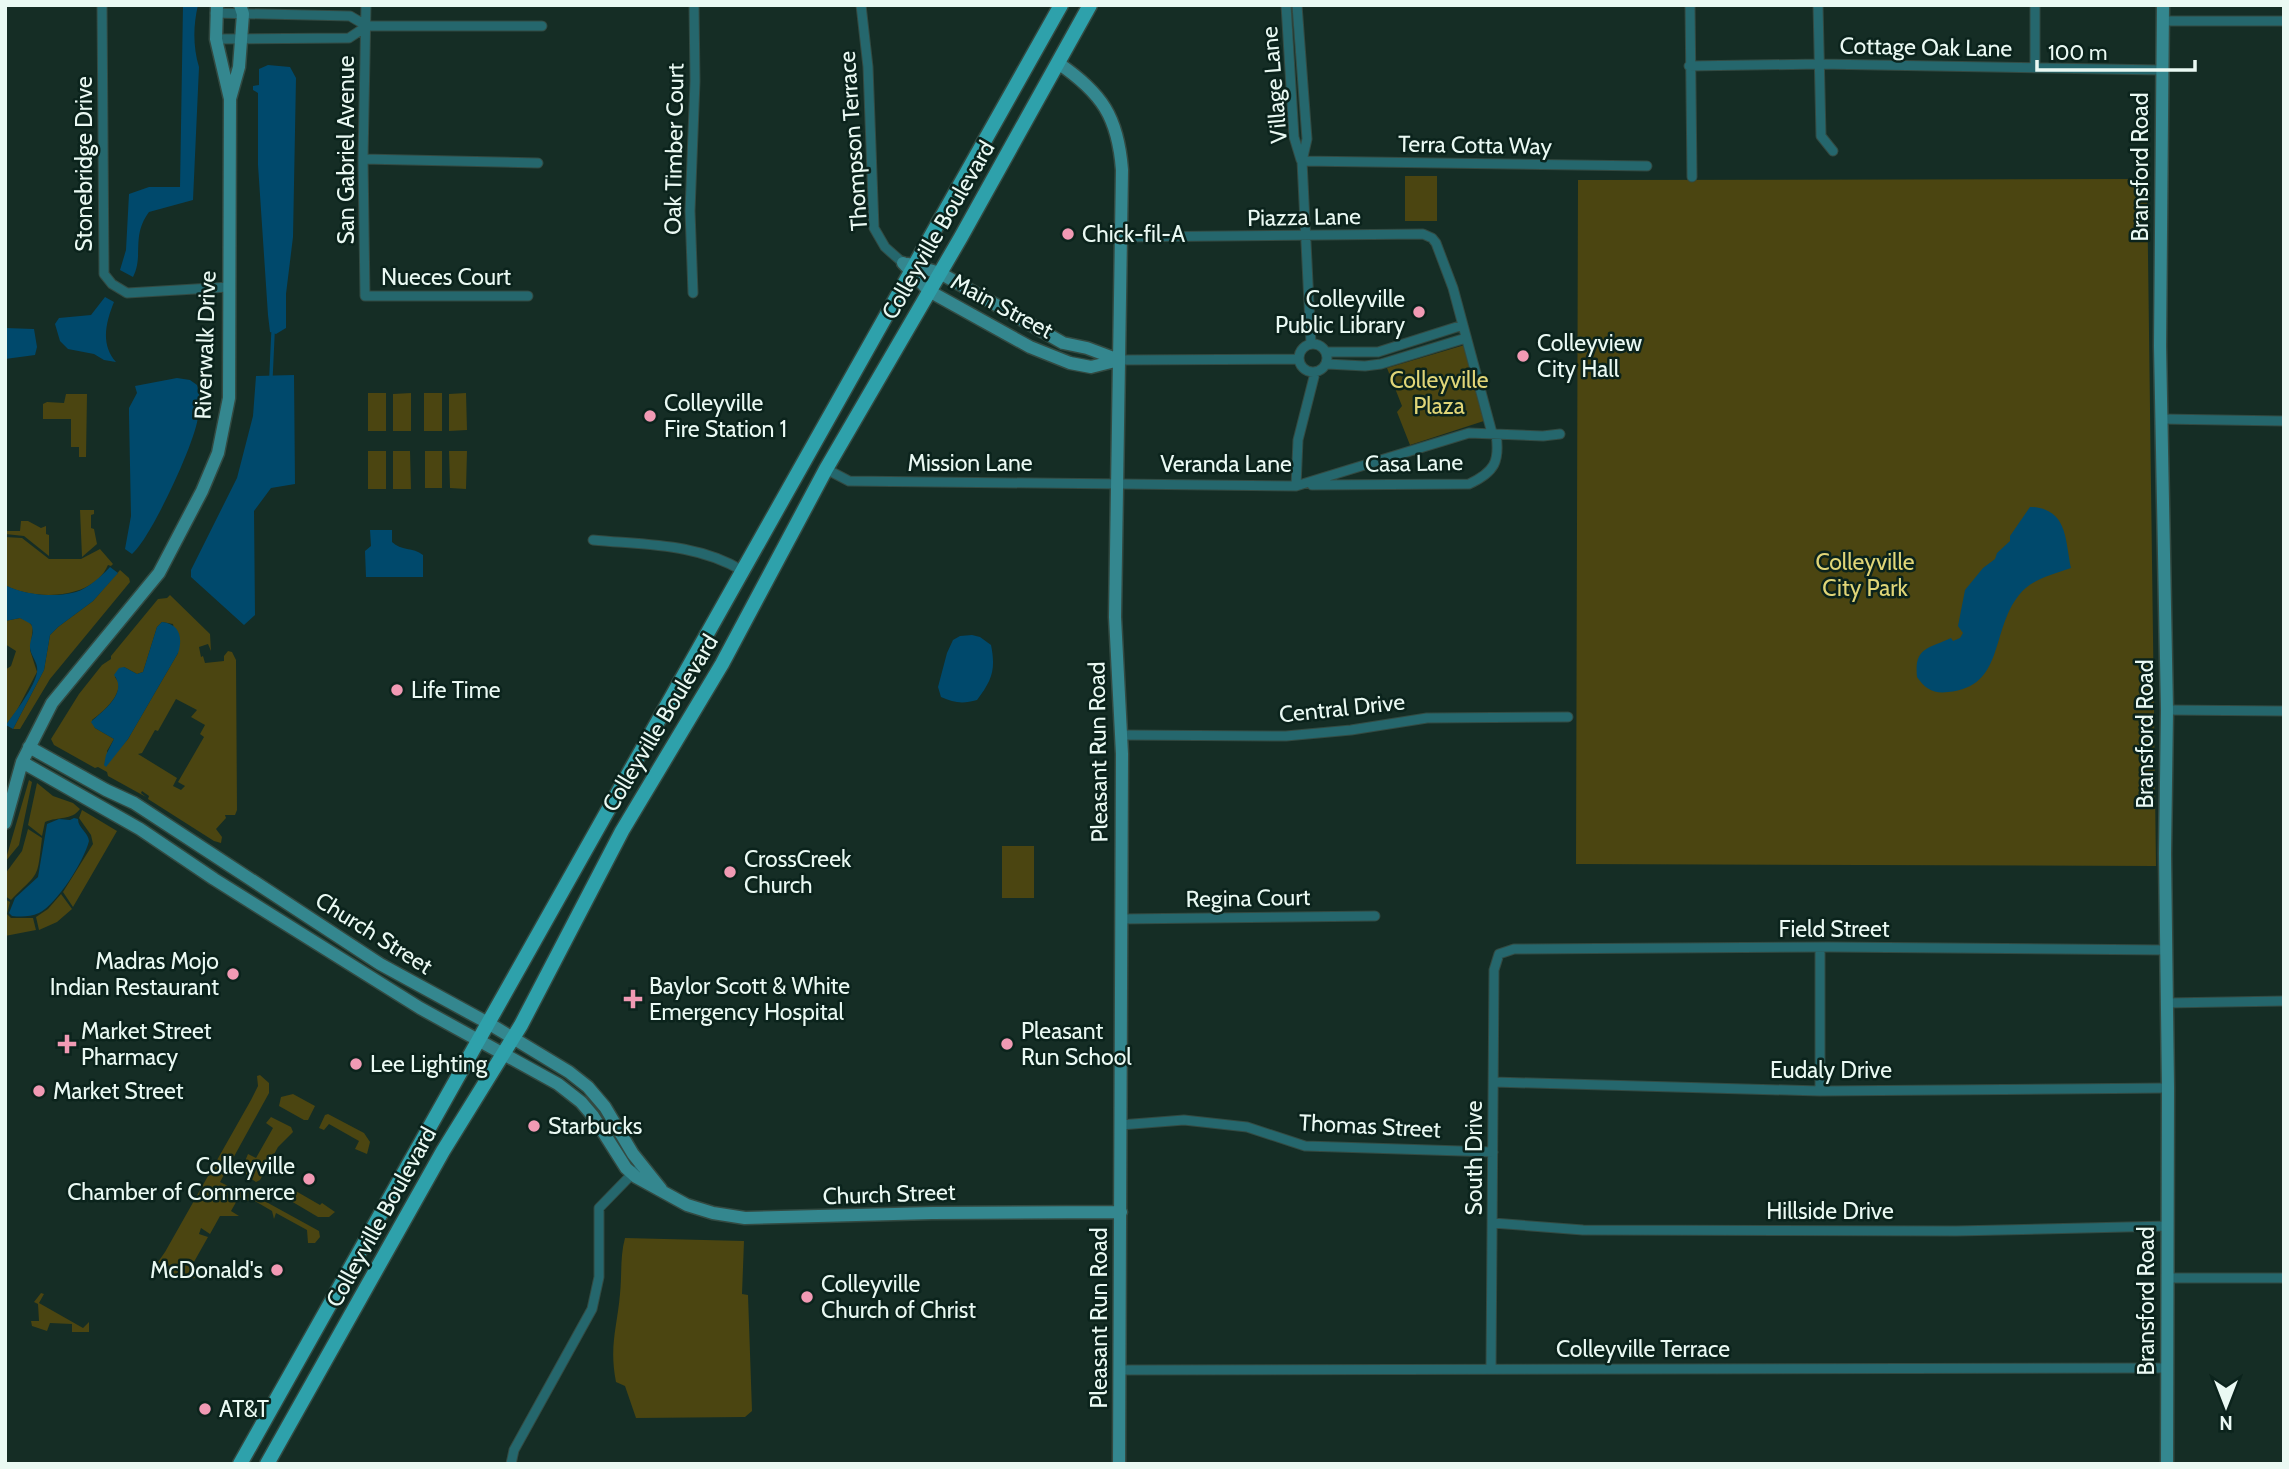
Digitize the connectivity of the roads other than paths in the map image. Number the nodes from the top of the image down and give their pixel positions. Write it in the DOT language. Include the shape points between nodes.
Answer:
graph roads {
  1 [pos="102,5"];
  2 [pos="366,5"];
  3 [pos="694,5"];
  4 [pos="861,5"];
  5 [pos="1061,5"];
  6 [pos="1090,5"];
  7 [pos="1286,5"];
  8 [pos="1297,5"];
  9 [pos="1690,5"];
  10 [pos="1818,5"];
  11 [pos="2035,5"];
  12 [pos="2163,5"];
  13 [pos="216,9"];
  14 [pos="241,10"];
  15 [pos="2163,21"];
  16 [pos="2284,21"];
  17 [pos="367,26"];
  18 [pos="542,26"];
  19 [pos="242,38"];
  20 [pos="216,39"];
  21 [pos="1058,63"];
  22 [pos="1820,64"];
  23 [pos="1689,66"];
  24 [pos="2035,68"];
  25 [pos="2161,70"];
  26 [pos="230,100"];
  27 [pos="1833,151"];
  28 [pos="363,159"];
  29 [pos="1302,162"];
  30 [pos="538,163"];
  31 [pos="1647,166"];
  32 [pos="1692,177"];
  33 [pos="1304,236"];
  34 [pos="1121,237"];
  35 [pos="910,267"];
  36 [pos="940,273"];
  37 [pos="229,286"];
  38 [pos="929,291"];
  39 [pos="693,293"];
  40 [pos="365,296"];
  41 [pos="527,296"];
  42 [pos="1463,325"];
  43 [pos="1466,338"];
  44 [pos="1311,344"];
  45 [pos="1326,352"];
  46 [pos="1298,359"];
  47 [pos="1119,360"];
  48 [pos="1326,364"];
  49 [pos="1315,373"];
  50 [pos="2161,419"];
  51 [pos="2284,421"];
  52 [pos="1494,433"];
  53 [pos="1560,434"];
  54 [pos="807,457"];
  55 [pos="826,469"];
  56 [pos="1117,482"];
  57 [pos="1296,486"];
  58 [pos="593,540"];
  59 [pos="743,571"];
  60 [pos="763,589"];
  61 [pos="2167,710"];
  62 [pos="2284,710"];
  63 [pos="1567,717"];
  64 [pos="1121,735"];
  65 [pos="29,747"];
  66 [pos="22,762"];
  67 [pos="5,823"];
  68 [pos="225,862"];
  69 [pos="214,879"];
  70 [pos="1376,916"];
  71 [pos="1121,919"];
  72 [pos="325,928"];
  73 [pos="316,944"];
  74 [pos="1820,948"];
  75 [pos="2166,950"];
  76 [pos="1502,952"];
  77 [pos="2284,1001"];
  78 [pos="2166,1003"];
  79 [pos="488,1023"];
  80 [pos="513,1038"];
  81 [pos="478,1041"];
  82 [pos="503,1054"];
  83 [pos="1493,1082"];
  84 [pos="2168,1088"];
  85 [pos="1820,1091"];
  86 [pos="592,1092"];
  87 [pos="581,1102"];
  88 [pos="1120,1125"];
  89 [pos="1493,1152"];
  90 [pos="637,1170"];
  91 [pos="1121,1212"];
  92 [pos="1493,1223"];
  93 [pos="2168,1226"];
  94 [pos="2167,1278"];
  95 [pos="2284,1278"];
  96 [pos="1491,1368"];
  97 [pos="2166,1368"];
  98 [pos="1119,1370"];
  99 [pos="240,1464"];
  100 [pos="267,1464"];
  101 [pos="511,1464"];
  102 [pos="1119,1464"];
  103 [pos="2167,1464"];
  1 -- 37 [label="street, Stonebridge Drive" via="104,274 127,293"];
  2 -- 17 [label="street, San Gabriel Avenue"];
  3 -- 39 [label="street, Oak Timber Court"];
  4 -- 35 [label="street, Thompson Terrace" via="874,228 888,250"];
  5 -- 35 [label="main road, Colleyville Boulevard"];
  6 -- 21 [label="main road, Colleyville Boulevard"];
  7 -- 29 [label="street, Village Lane" via="1294,137"];
  8 -- 29 [label="street, Village Lane" via="1307,139"];
  9 -- 23 [label="street"];
  10 -- 22 [label="street"];
  11 -- 24 [label="street"];
  12 -- 15 [label="street, Bransford Road"];
  13 -- 14 [label="street"];
  13 -- 20 [label="street, Riverwalk Drive"];
  14 -- 17 [label="street" via="350,16"];
  14 -- 19 [label="street, Riverwalk Drive"];
  15 -- 16 [label="street"];
  15 -- 25 [label="street, Bransford Road"];
  17 -- 18 [label="street"];
  17 -- 19 [label="street" via="349,38"];
  17 -- 28 [label="street, San Gabriel Avenue"];
  19 -- 20 [label="street"];
  19 -- 26 [label="street, Riverwalk Drive"];
  20 -- 26 [label="street, Riverwalk Drive"];
  21 -- 34 [label="street, Pleasant Run Road" via="1096,93 1113,124 1122,170"];
  21 -- 36 [label="main road, Colleyville Boulevard"];
  22 -- 23 [label="street, Cottage Oak Lane"];
  22 -- 24 [label="street, Cottage Oak Lane"];
  22 -- 27 [label="street" via="1821,136"];
  23 -- 32 [label="street"];
  24 -- 25 [label="street, Cottage Oak Lane"];
  25 -- 50 [label="street, Bransford Road"];
  26 -- 37 [label="street, Riverwalk Drive"];
  28 -- 30 [label="street"];
  28 -- 40 [label="street, San Gabriel Avenue"];
  29 -- 31 [label="street, Terra Cotta Way"];
  29 -- 33 [label="street, Village Lane"];
  33 -- 34 [label="street, Piazza Lane"];
  33 -- 42 [label="street, Piazza Lane" via="1432,237"];
  33 -- 44 [label="street, Village Lane"];
  34 -- 47 [label="street, Pleasant Run Road"];
  35 -- 36 [label="street, Main Street"];
  35 -- 38 [label="street, Main Street"];
  35 -- 54 [label="main road, Colleyville Boulevard"];
  36 -- 38 [label="main road, Colleyville Boulevard"];
  36 -- 47 [label="street, Main Street" via="1063,344"];
  37 -- 65 [label="street, Riverwalk Drive" via="229,398 211,472 159,573 52,703"];
  38 -- 47 [label="street, Main Street" via="1030,347 1070,363 1091,367"];
  38 -- 55 [label="main road, Colleyville Boulevard"];
  40 -- 41 [label="street, Nueces Court"];
  42 -- 43 [label="street"];
  42 -- 45 [label="street" via="1378,352"];
  43 -- 48 [label="street" via="1381,364"];
  43 -- 52 [label="street"];
  44 -- 45 [label="street"];
  44 -- 46 [label="street" via="1302,349"];
  45 -- 48 [label="street"];
  46 -- 47 [label="street, Main Street"];
  46 -- 49 [label="street" via="1302,368"];
  47 -- 56 [label="street, Pleasant Run Road"];
  48 -- 49 [label="street"];
  49 -- 57 [label="street" via="1298,440"];
  50 -- 51 [label="street"];
  50 -- 61 [label="street, Bransford Road"];
  52 -- 53 [label="street, Veranda Lane"];
  52 -- 57 [label="street, Veranda Lane" via="1469,433"];
  52 -- 57 [label="street, Casa Lane" via="1498,447 1495,462 1490,472 1469,484"];
  54 -- 55 [label="main road"];
  54 -- 59 [label="main road, Colleyville Boulevard"];
  55 -- 56 [label="street, Mission Lane" via="849,481"];
  55 -- 60 [label="main road, Colleyville Boulevard"];
  56 -- 57 [label="street, Veranda Lane"];
  56 -- 64 [label="street, Pleasant Run Road" via="1115,617"];
  58 -- 59 [label="street" via="691,549"];
  59 -- 60 [label="main road"];
  59 -- 79 [label="main road, Colleyville Boulevard"];
  60 -- 80 [label="main road, Colleyville Boulevard" via="622,831"];
  61 -- 62 [label="street"];
  61 -- 75 [label="street, Bransford Road"];
  63 -- 64 [label="street, Central Drive" via="1427,718 1286,736"];
  64 -- 71 [label="street, Pleasant Run Road"];
  65 -- 66 [label="street, Riverwalk Drive"];
  65 -- 68 [label="street, Church Street" via="134,803"];
  66 -- 67 [label="street, Riverwalk Drive"];
  66 -- 69 [label="street, Church Street" via="140,829"];
  68 -- 69 [label="street"];
  68 -- 72 [label="street, Church Street"];
  69 -- 73 [label="street, Church Street"];
  70 -- 71 [label="street, Regina Court"];
  71 -- 88 [label="street, Pleasant Run Road"];
  72 -- 73 [label="street"];
  72 -- 79 [label="street, Church Street"];
  73 -- 81 [label="street, Church Street"];
  74 -- 75 [label="street, Field Street"];
  74 -- 76 [label="street, Field Street"];
  74 -- 85 [label="street"];
  75 -- 78 [label="street, Bransford Road"];
  76 -- 83 [label="street, South Drive" via="1494,970"];
  77 -- 78 [label="street"];
  78 -- 84 [label="street, Bransford Road"];
  79 -- 80 [label="street, Church Street"];
  79 -- 81 [label="main road, Colleyville Boulevard"];
  80 -- 82 [label="main road, Colleyville Boulevard"];
  80 -- 86 [label="street, Church Street" via="569,1072"];
  81 -- 82 [label="street, Church Street"];
  81 -- 99 [label="main road, Colleyville Boulevard"];
  82 -- 87 [label="street, Church Street"];
  82 -- 100 [label="main road, Colleyville Boulevard" via="443,1151"];
  83 -- 85 [label="street, Eudaly Drive"];
  83 -- 89 [label="street, South Drive"];
  84 -- 85 [label="street, Eudaly Drive"];
  84 -- 93 [label="street, Bransford Road"];
  86 -- 87 [label="street"];
  86 -- 90 [label="street, Church Street" via="616,1122"];
  87 -- 90 [label="street, Church Street"];
  88 -- 89 [label="street, Thomas Street" via="1184,1120 1247,1127 1305,1146"];
  88 -- 91 [label="street, Pleasant Run Road"];
  89 -- 92 [label="street, South Drive"];
  90 -- 91 [label="street, Church Street" via="663,1192 700,1210 745,1218"];
  90 -- 101 [label="street" via="599,1208 599,1277 592,1309 514,1450"];
  91 -- 98 [label="street, Pleasant Run Road"];
  92 -- 93 [label="street, Hillside Drive" via="1583,1230 1956,1231"];
  92 -- 96 [label="street, South Drive"];
  93 -- 94 [label="street, Bransford Road"];
  94 -- 95 [label="street"];
  94 -- 97 [label="street, Bransford Road"];
  96 -- 97 [label="street, Colleyville Terrace"];
  96 -- 98 [label="street, Colleyville Terrace"];
  97 -- 103 [label="street, Bransford Road"];
  98 -- 102 [label="street, Pleasant Run Road"];
}
